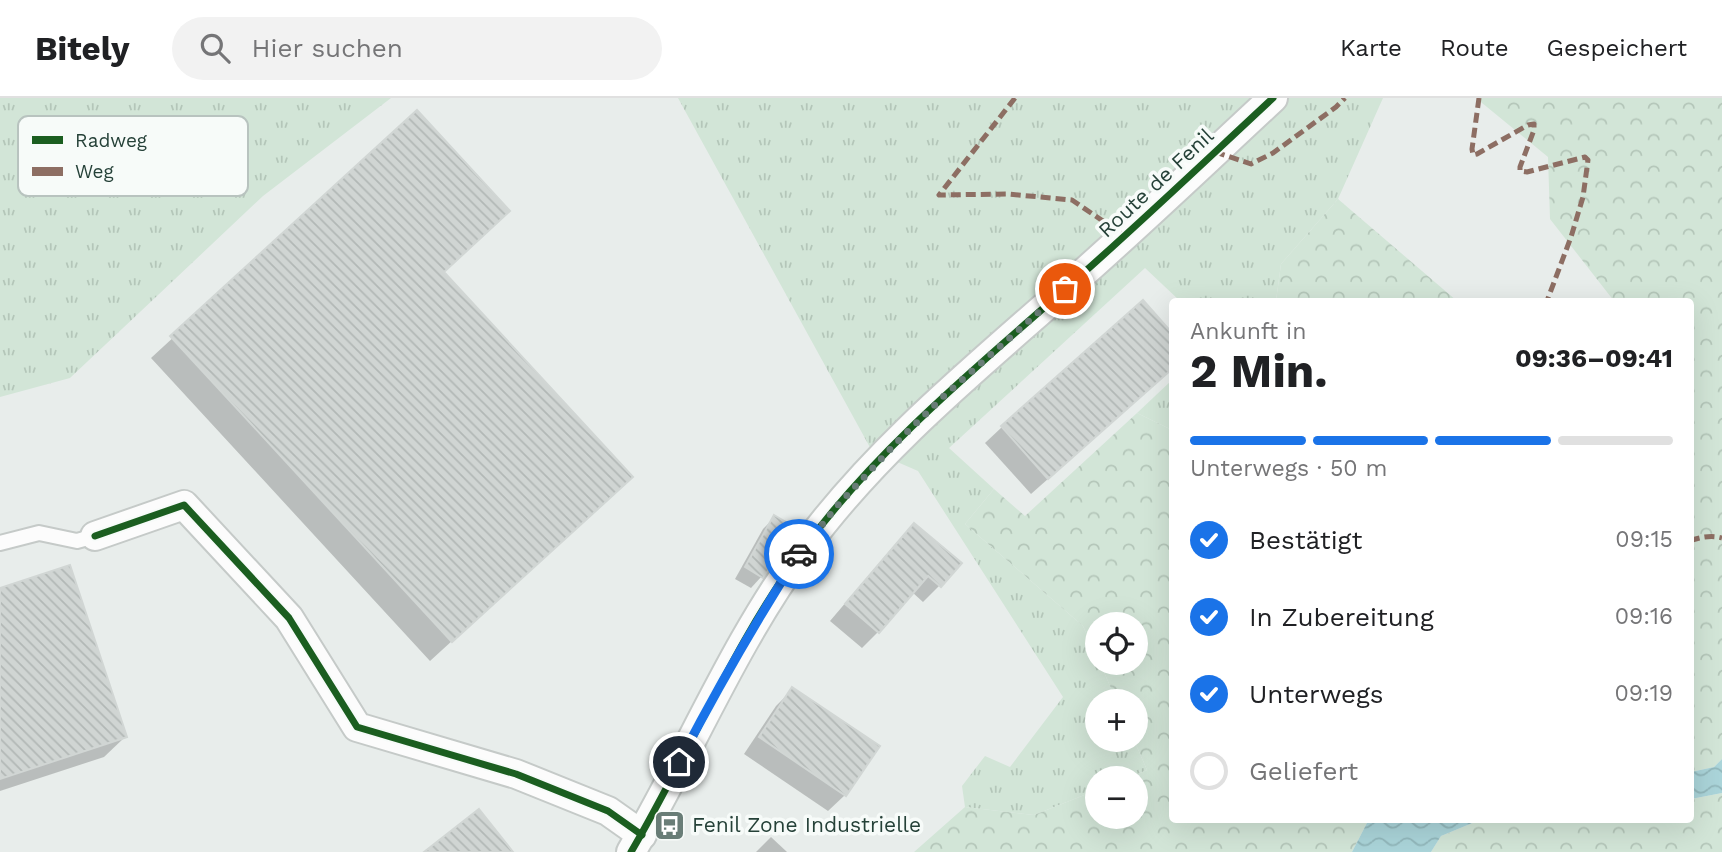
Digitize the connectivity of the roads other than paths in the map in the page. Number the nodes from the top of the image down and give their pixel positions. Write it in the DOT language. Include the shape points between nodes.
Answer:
graph roads {
  1 [pos="1273,98"];
  2 [pos="95,536"];
  3 [pos="0,543"];
  4 [pos="636,844"];
  1 -- 4 [label="street, Route de Fenil" via="945,395 837,506 766,605"];
  2 -- 3 [label="lane" via="77,541 39,533"];
  2 -- 4 [label="street" via="184,505 289,618 357,727 516,774 608,811"];
}
